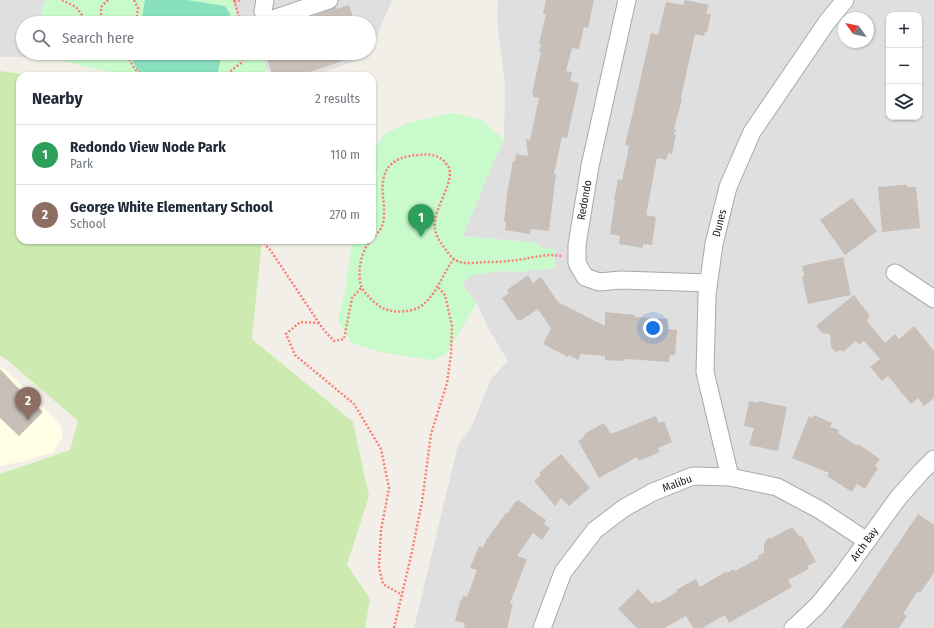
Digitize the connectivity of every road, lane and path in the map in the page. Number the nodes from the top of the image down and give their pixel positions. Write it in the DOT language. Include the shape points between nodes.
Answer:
graph roads {
  1 [pos="62,0"];
  2 [pos="108,0"];
  3 [pos="134,0"];
  4 [pos="241,0"];
  5 [pos="265,0"];
  6 [pos="329,0"];
  7 [pos="627,0"];
  8 [pos="845,0"];
  9 [pos="234,1"];
  10 [pos="83,16"];
  11 [pos="101,16"];
  12 [pos="137,16"];
  13 [pos="239,16"];
  14 [pos="265,16"];
  15 [pos="282,16"];
  16 [pos="130,60"];
  17 [pos="242,60"];
  18 [pos="136,71"];
  19 [pos="229,72"];
  20 [pos="376,233"];
  21 [pos="264,244"];
  22 [pos="368,244"];
  23 [pos="577,258"];
  24 [pos="454,259"];
  25 [pos="895,273"];
  26 [pos="708,283"];
  27 [pos="437,286"];
  28 [pos="361,288"];
  29 [pos="934,299"];
  30 [pos="319,323"];
  31 [pos="934,459"];
  32 [pos="730,477"];
  33 [pos="867,541"];
  34 [pos="402,595"];
  35 [pos="394,628"];
  36 [pos="542,628"];
  37 [pos="793,628"];
  1 -- 10 [label="path" via="76,7"];
  2 -- 11 [label="path" via="101,7"];
  3 -- 12 [label="path" via="138,8"];
  4 -- 9 [label="path"];
  5 -- 14 [label="street"];
  6 -- 15 [label="street"];
  7 -- 23 [label="street, Redondo" via="590,166"];
  8 -- 26 [label="street, Dunes" via="827,22 752,132 728,187 714,244"];
  9 -- 13 [label="path"];
  16 -- 18 [label="path"];
  17 -- 19 [label="path"];
  20 -- 24 [label="path" via="383,218 383,179 386,171 394,161 404,157 429,154 440,158 449,168 450,178 439,206 434,229 437,238"];
  21 -- 30 [label="path"];
  22 -- 28 [label="path" via="359,273"];
  23 -- 24 [label="path" via="551,255 472,263"];
  23 -- 26 [label="street, Redondo" via="585,277 599,282 622,280"];
  24 -- 27 [label="path"];
  25 -- 29 [label="street"];
  26 -- 32 [label="street, Dunes" via="705,372"];
  27 -- 28 [label="path" via="425,303 406,311 384,309"];
  27 -- 34 [label="path" via="445,295 452,326 451,354 447,383 431,434 422,502"];
  28 -- 30 [label="path" via="352,298 344,339 334,341"];
  30 -- 34 [label="path" via="300,322 286,334 295,354 354,404 381,449 389,488 381,530 378,567 383,584"];
  31 -- 33 [label="street, Arch Bay" via="898,498"];
  32 -- 33 [label="street, Malibu" via="777,487 820,510"];
  32 -- 36 [label="street, Malibu" via="693,476 653,492 624,508 595,530 563,572"];
  33 -- 37 [label="street, Arch Bay" via="818,605"];
  34 -- 35 [label="path"];
}
